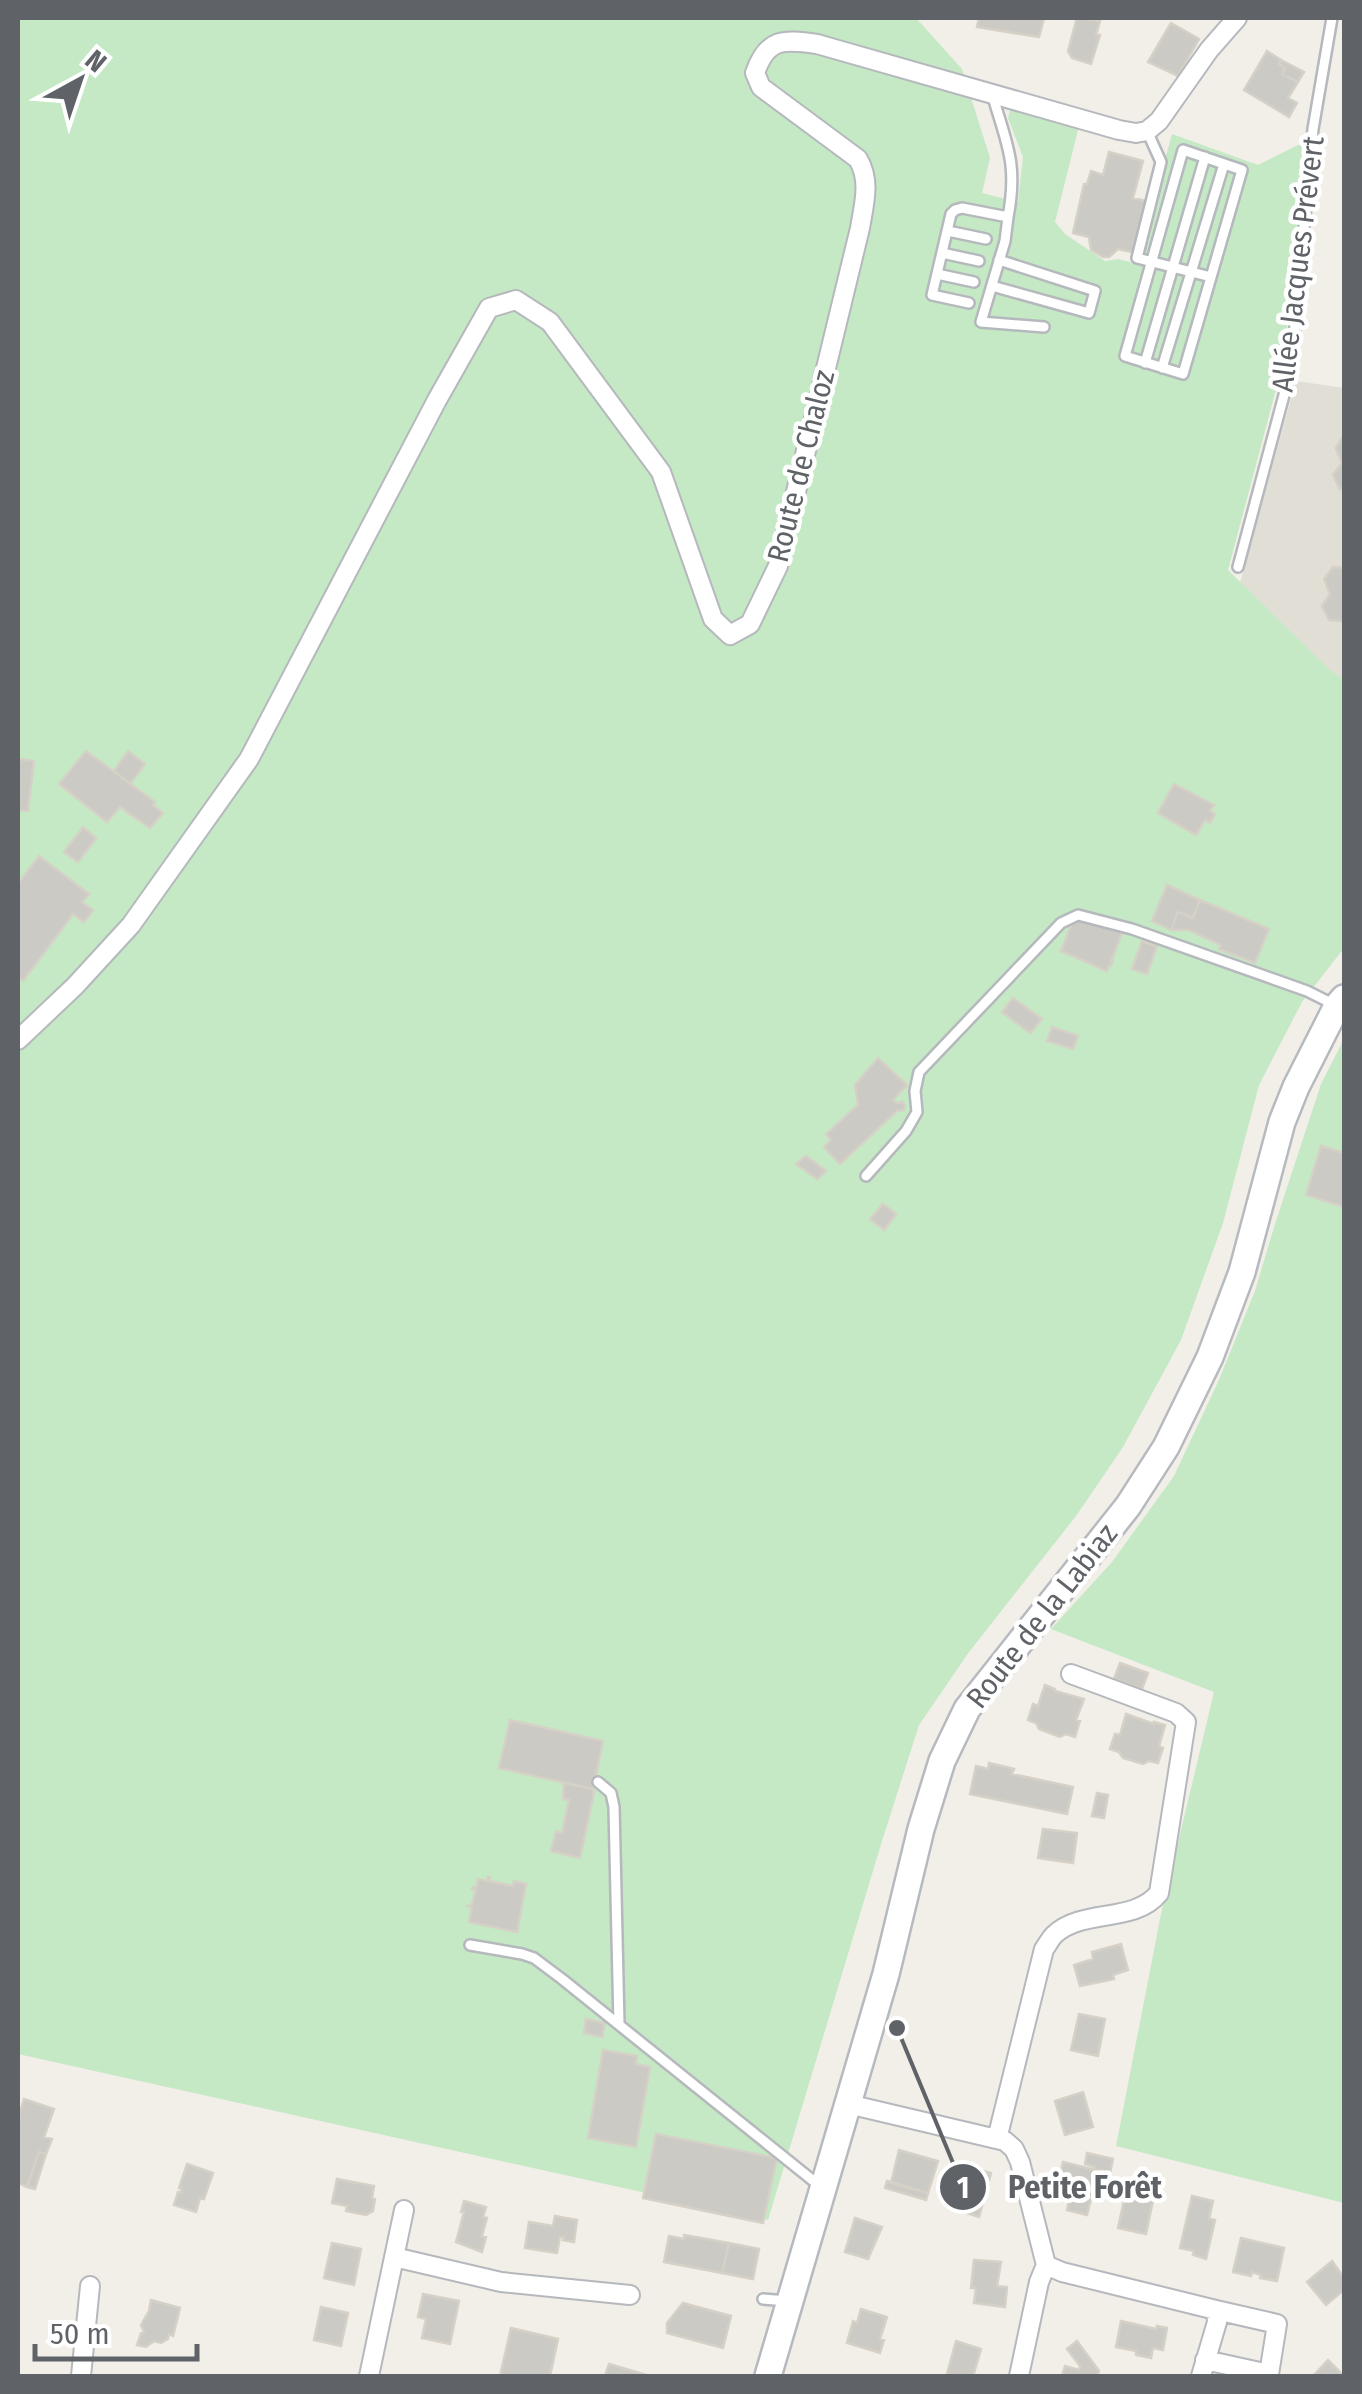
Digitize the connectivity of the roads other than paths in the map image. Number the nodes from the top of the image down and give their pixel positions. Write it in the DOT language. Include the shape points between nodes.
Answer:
graph roads {
  1 [pos="1237,18"];
  2 [pos="1332,18"];
  3 [pos="993,94"];
  4 [pos="1146,131"];
  5 [pos="1205,157"];
  6 [pos="1224,164"];
  7 [pos="1008,216"];
  8 [pos="948,231"];
  9 [pos="986,239"];
  10 [pos="942,253"];
  11 [pos="979,260"];
  12 [pos="999,260"];
  13 [pos="1152,262"];
  14 [pos="1172,267"];
  15 [pos="1191,272"];
  16 [pos="937,274"];
  17 [pos="1211,277"];
  18 [pos="974,282"];
  19 [pos="992,286"];
  20 [pos="968,303"];
  21 [pos="1044,328"];
  22 [pos="1145,362"];
  23 [pos="1162,368"];
  24 [pos="1238,567"];
  25 [pos="1341,1002"];
  26 [pos="18,1040"];
  27 [pos="866,1176"];
  28 [pos="1072,1674"];
  29 [pos="598,1782"];
  30 [pos="470,1945"];
  31 [pos="619,2024"];
  32 [pos="848,2104"];
  33 [pos="997,2139"];
  34 [pos="823,2188"];
  35 [pos="404,2210"];
  36 [pos="394,2258"];
  37 [pos="1046,2265"];
  38 [pos="90,2286"];
  39 [pos="630,2296"];
  40 [pos="762,2300"];
  41 [pos="790,2302"];
  42 [pos="1216,2310"];
  43 [pos="1203,2368"];
  44 [pos="81,2376"];
  45 [pos="369,2376"];
  46 [pos="768,2376"];
  47 [pos="1019,2376"];
  1 -- 4 [label="street"];
  2 -- 24 [label="lane, Allée Jacques Prévert" via="1314,129 1291,369"];
  3 -- 4 [label="street, Route de Chaloz" via="1119,130"];
  3 -- 7 [label="lane" via="1013,171"];
  3 -- 26 [label="street, Route de Chaloz" via="817,44 782,41 760,58 761,87 845,148 864,170 867,186 778,566 750,624 730,635 713,618 661,472 550,322 516,300 489,308 249,759 132,924"];
  4 -- 13 [label="lane" via="1161,162 1136,258"];
  5 -- 6 [label="lane"];
  5 -- 13 [label="lane" via="1183,150"];
  5 -- 14 [label="lane"];
  6 -- 15 [label="lane"];
  6 -- 17 [label="lane" via="1242,170"];
  7 -- 8 [label="lane" via="962,208 952,214"];
  7 -- 12 [label="lane"];
  8 -- 9 [label="lane"];
  8 -- 10 [label="lane"];
  10 -- 11 [label="lane"];
  10 -- 16 [label="lane"];
  12 -- 19 [label="lane"];
  12 -- 19 [label="lane" via="1094,291 1089,313"];
  13 -- 14 [label="lane"];
  13 -- 22 [label="lane" via="1125,356"];
  14 -- 15 [label="lane"];
  14 -- 22 [label="lane"];
  15 -- 17 [label="lane"];
  15 -- 23 [label="lane"];
  16 -- 18 [label="lane"];
  16 -- 20 [label="lane" via="932,295"];
  17 -- 23 [label="lane" via="1183,374"];
  19 -- 21 [label="lane" via="981,322"];
  22 -- 23 [label="lane"];
  25 -- 27 [label="lane" via="1078,915 1061,924 918,1072 917,1112"];
  25 -- 32 [label="main road, Route de la Labiaz" via="1282,1122 1242,1272 1166,1446 1128,1506 967,1709 942,1762"];
  28 -- 33 [label="street" via="1176,1712 1186,1722 1180,1767 1159,1893 1140,1908 1067,1926 1044,1949"];
  29 -- 31 [label="lane" via="614,1806"];
  30 -- 31 [label="lane" via="534,1958"];
  31 -- 34 [label="lane"];
  32 -- 33 [label="street"];
  32 -- 34 [label="main road, Route de la Labiaz"];
  33 -- 37 [label="street" via="1020,2162"];
  34 -- 41 [label="main road, Route de la Labiaz"];
  35 -- 36 [label="street"];
  36 -- 39 [label="street" via="501,2282"];
  36 -- 45 [label="street"];
  37 -- 42 [label="street"];
  37 -- 47 [label="street"];
  38 -- 44 [label="street"];
  40 -- 41 [label="lane"];
  41 -- 46 [label="main road, Route de la Labiaz"];
  42 -- 43 [label="street"];
  42 -- 43 [label="street" via="1278,2324 1269,2374"];
}
